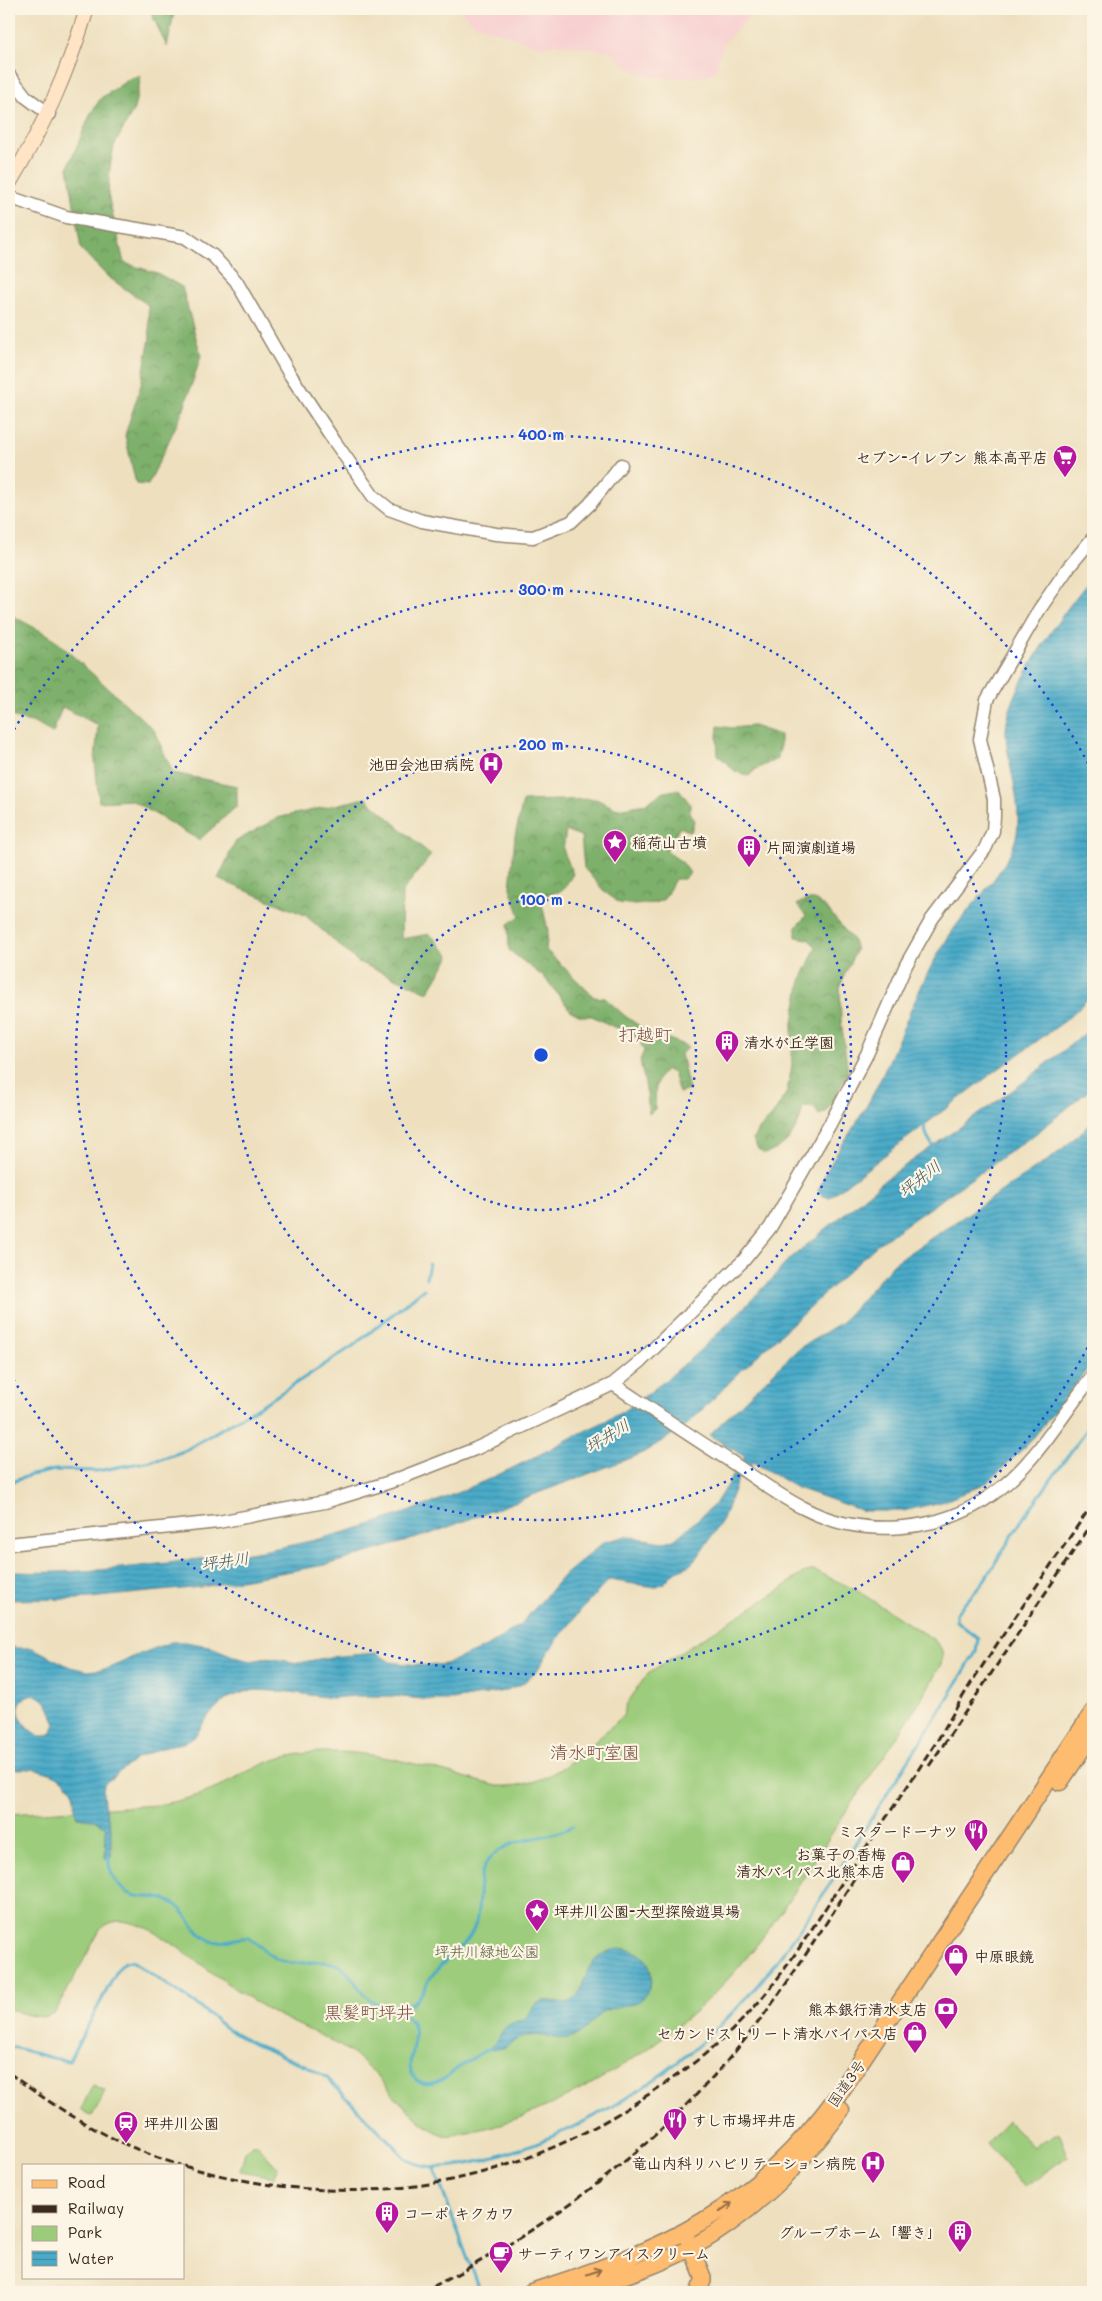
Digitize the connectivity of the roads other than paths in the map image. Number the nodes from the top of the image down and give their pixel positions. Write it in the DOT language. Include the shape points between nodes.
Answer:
graph roads {
  1 [pos="87,9"];
  2 [pos="9,75"];
  3 [pos="48,114"];
  4 [pos="9,184"];
  5 [pos="9,197"];
  6 [pos="621,465"];
  7 [pos="1093,538"];
  8 [pos="1093,1376"];
  9 [pos="613,1384"];
  10 [pos="9,1544"];
  11 [pos="1093,1712"];
  12 [pos="1093,1733"];
  13 [pos="688,2240"];
  14 [pos="531,2292"];
  15 [pos="569,2292"];
  16 [pos="698,2292"];
  1 -- 3 [label="main road"];
  2 -- 3 [label="street" via="26,97"];
  3 -- 4 [label="main road"];
  5 -- 6 [label="street" via="66,217 185,237 214,256 236,281 289,373 340,450 373,496 389,509 422,521 533,537 571,522"];
  7 -- 9 [label="street" via="1039,610 987,700 980,739 994,799 993,831 985,849 932,919 906,965 867,1054 830,1124 770,1228 744,1260"];
  8 -- 9 [label="street" via="1044,1442 993,1494 951,1516 903,1528 858,1526 826,1518 792,1502"];
  9 -- 10 [label="street" via="475,1449 390,1482 325,1502 218,1522"];
  13 -- 11 [label="highway, 国道3号, one-way" via="767,2176 824,2114"];
  12 -- 13 [label="highway, 国道3号" via="821,2137 748,2209 719,2231"];
  14 -- 13 [label="highway, 国道3号, one-way"];
  13 -- 15 [label="highway, 国道3号" via="633,2273"];
  13 -- 16 [label="main road" via="702,2277"];
}
